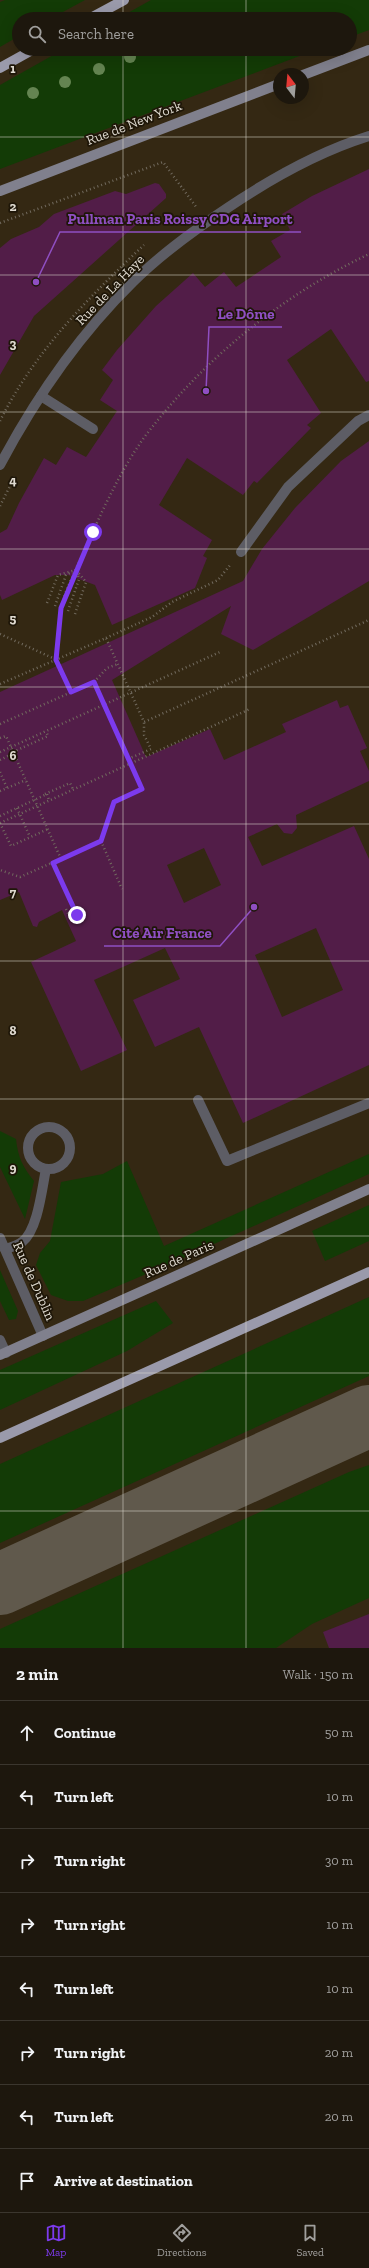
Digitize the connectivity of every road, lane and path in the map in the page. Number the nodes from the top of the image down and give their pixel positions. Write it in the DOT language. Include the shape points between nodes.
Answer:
graph roads {
  1 [pos="124,0"];
  2 [pos="102,12"];
  3 [pos="369,50"];
  4 [pos="357,54"];
  5 [pos="21,56"];
  6 [pos="352,56"];
  7 [pos="0,68"];
  8 [pos="309,72"];
  9 [pos="273,86"];
  10 [pos="369,136"];
  11 [pos="0,191"];
  12 [pos="216,215"];
  13 [pos="0,223"];
  14 [pos="369,254"];
  15 [pos="41,396"];
  16 [pos="369,415"];
  17 [pos="93,429"];
  18 [pos="0,465"];
  19 [pos="18,469"];
  20 [pos="0,506"];
  21 [pos="241,552"];
  22 [pos="76,570"];
  23 [pos="218,580"];
  24 [pos="47,603"];
  25 [pos="55,606"];
  26 [pos="68,611"];
  27 [pos="75,614"];
  28 [pos="369,620"];
  29 [pos="0,634"];
  30 [pos="106,638"];
  31 [pos="220,652"];
  32 [pos="56,660"];
  33 [pos="118,664"];
  34 [pos="94,682"];
  35 [pos="0,684"];
  36 [pos="71,692"];
  37 [pos="131,692"];
  38 [pos="250,709"];
  39 [pos="144,722"];
  40 [pos="0,724"];
  41 [pos="46,731"];
  42 [pos="0,738"];
  43 [pos="26,740"];
  44 [pos="0,752"];
  45 [pos="13,752"];
  46 [pos="128,759"];
  47 [pos="0,760"];
  48 [pos="0,772"];
  49 [pos="26,780"];
  50 [pos="7,788"];
  51 [pos="73,789"];
  52 [pos="0,791"];
  53 [pos="34,799"];
  54 [pos="49,800"];
  55 [pos="17,808"];
  56 [pos="0,816"];
  57 [pos="0,823"];
  58 [pos="48,829"];
  59 [pos="30,837"];
  60 [pos="101,841"];
  61 [pos="61,859"];
  62 [pos="53,863"];
  63 [pos="0,870"];
  64 [pos="122,889"];
  65 [pos="66,909"];
  66 [pos="80,918"];
  67 [pos="71,920"];
  68 [pos="198,1100"];
  69 [pos="369,1103"];
  70 [pos="46,1170"];
  71 [pos="369,1189"];
  72 [pos="0,1238"];
  73 [pos="5,1250"];
  74 [pos="369,1272"];
  75 [pos="43,1336"];
  76 [pos="0,1340"];
  77 [pos="3,1354"];
  78 [pos="0,1438"];
  1 -- 2 [label="main road"];
  3 -- 4 [label="street"];
  5 -- 7 [label="main road"];
  6 -- 8 [label="street"];
  9 -- 11 [label="street, Rue de New York"];
  10 -- 12 [label="lane, Rue de La Haye" via="349,142 298,165"];
  12 -- 13 [label="path" via="196,208 163,162"];
  12 -- 15 [label="lane, Rue de La Haye" via="168,252 116,299 80,342"];
  14 -- 22 [label="path" via="310,285 259,320 218,356 179,396 146,436 124,470"];
  15 -- 17 [label="lane"];
  15 -- 18 [label="lane, Rue de La Haye" via="23,421"];
  16 -- 21 [label="lane" via="358,421 288,487"];
  19 -- 20 [label="path"];
  22 -- 24 [label="path" via="58,575"];
  22 -- 25 [label="path" via="66,575"];
  22 -- 26 [label="path" via="79,579"];
  22 -- 27 [label="path" via="86,582"];
  22 -- 32 [label="path" via="61,608"];
  23 -- 30 [label="path" via="172,602 152,617"];
  28 -- 39 [label="path"];
  29 -- 32 [label="path"];
  30 -- 32 [label="path"];
  30 -- 33 [label="path"];
  31 -- 37 [label="path"];
  32 -- 35 [label="path"];
  32 -- 36 [label="path"];
  33 -- 34 [label="path" via="107,668"];
  33 -- 37 [label="path"];
  34 -- 36 [label="path"];
  34 -- 46 [label="path"];
  36 -- 40 [label="path"];
  37 -- 39 [label="path"];
  37 -- 41 [label="path"];
  38 -- 51 [label="path"];
  39 -- 46 [label="path" via="144,735 151,749"];
  41 -- 43 [label="path"];
  41 -- 45 [label="path" via="48,736"];
  42 -- 45 [label="path" via="6,736"];
  43 -- 44 [label="path"];
  43 -- 47 [label="path" via="29,746"];
  45 -- 49 [label="path"];
  46 -- 60 [label="path" via="142,789 114,802"];
  48 -- 50 [label="path"];
  49 -- 50 [label="path"];
  49 -- 53 [label="path"];
  50 -- 52 [label="path"];
  51 -- 53 [label="path" via="70,782"];
  51 -- 54 [label="path"];
  53 -- 58 [label="path"];
  54 -- 55 [label="path" via="47,794"];
  54 -- 57 [label="path"];
  55 -- 56 [label="path"];
  55 -- 59 [label="path"];
  57 -- 59 [label="path" via="11,846"];
  58 -- 59 [label="path"];
  58 -- 61 [label="path"];
  60 -- 61 [label="path"];
  60 -- 64 [label="path"];
  61 -- 62 [label="path"];
  62 -- 63 [label="path" via="20,878"];
  62 -- 66 [label="path"];
  65 -- 67 [label="path"];
  68 -- 69 [label="lane" via="227,1162"];
  70 -- 70 [label="lane" via="65,1162 70,1150 68,1138 54,1128 47,1127 35,1133 28,1145 34,1163"];
  70 -- 73 [label="lane" via="30,1234 23,1242"];
  71 -- 75 [label="street, Rue de Paris"];
  72 -- 73 [label="lane, Rue de Dublin"];
  73 -- 75 [label="lane, Rue de Dublin"];
  74 -- 78 [label="main road"];
  75 -- 77 [label="street, Rue de Paris"];
  76 -- 77 [label="lane"];
}
